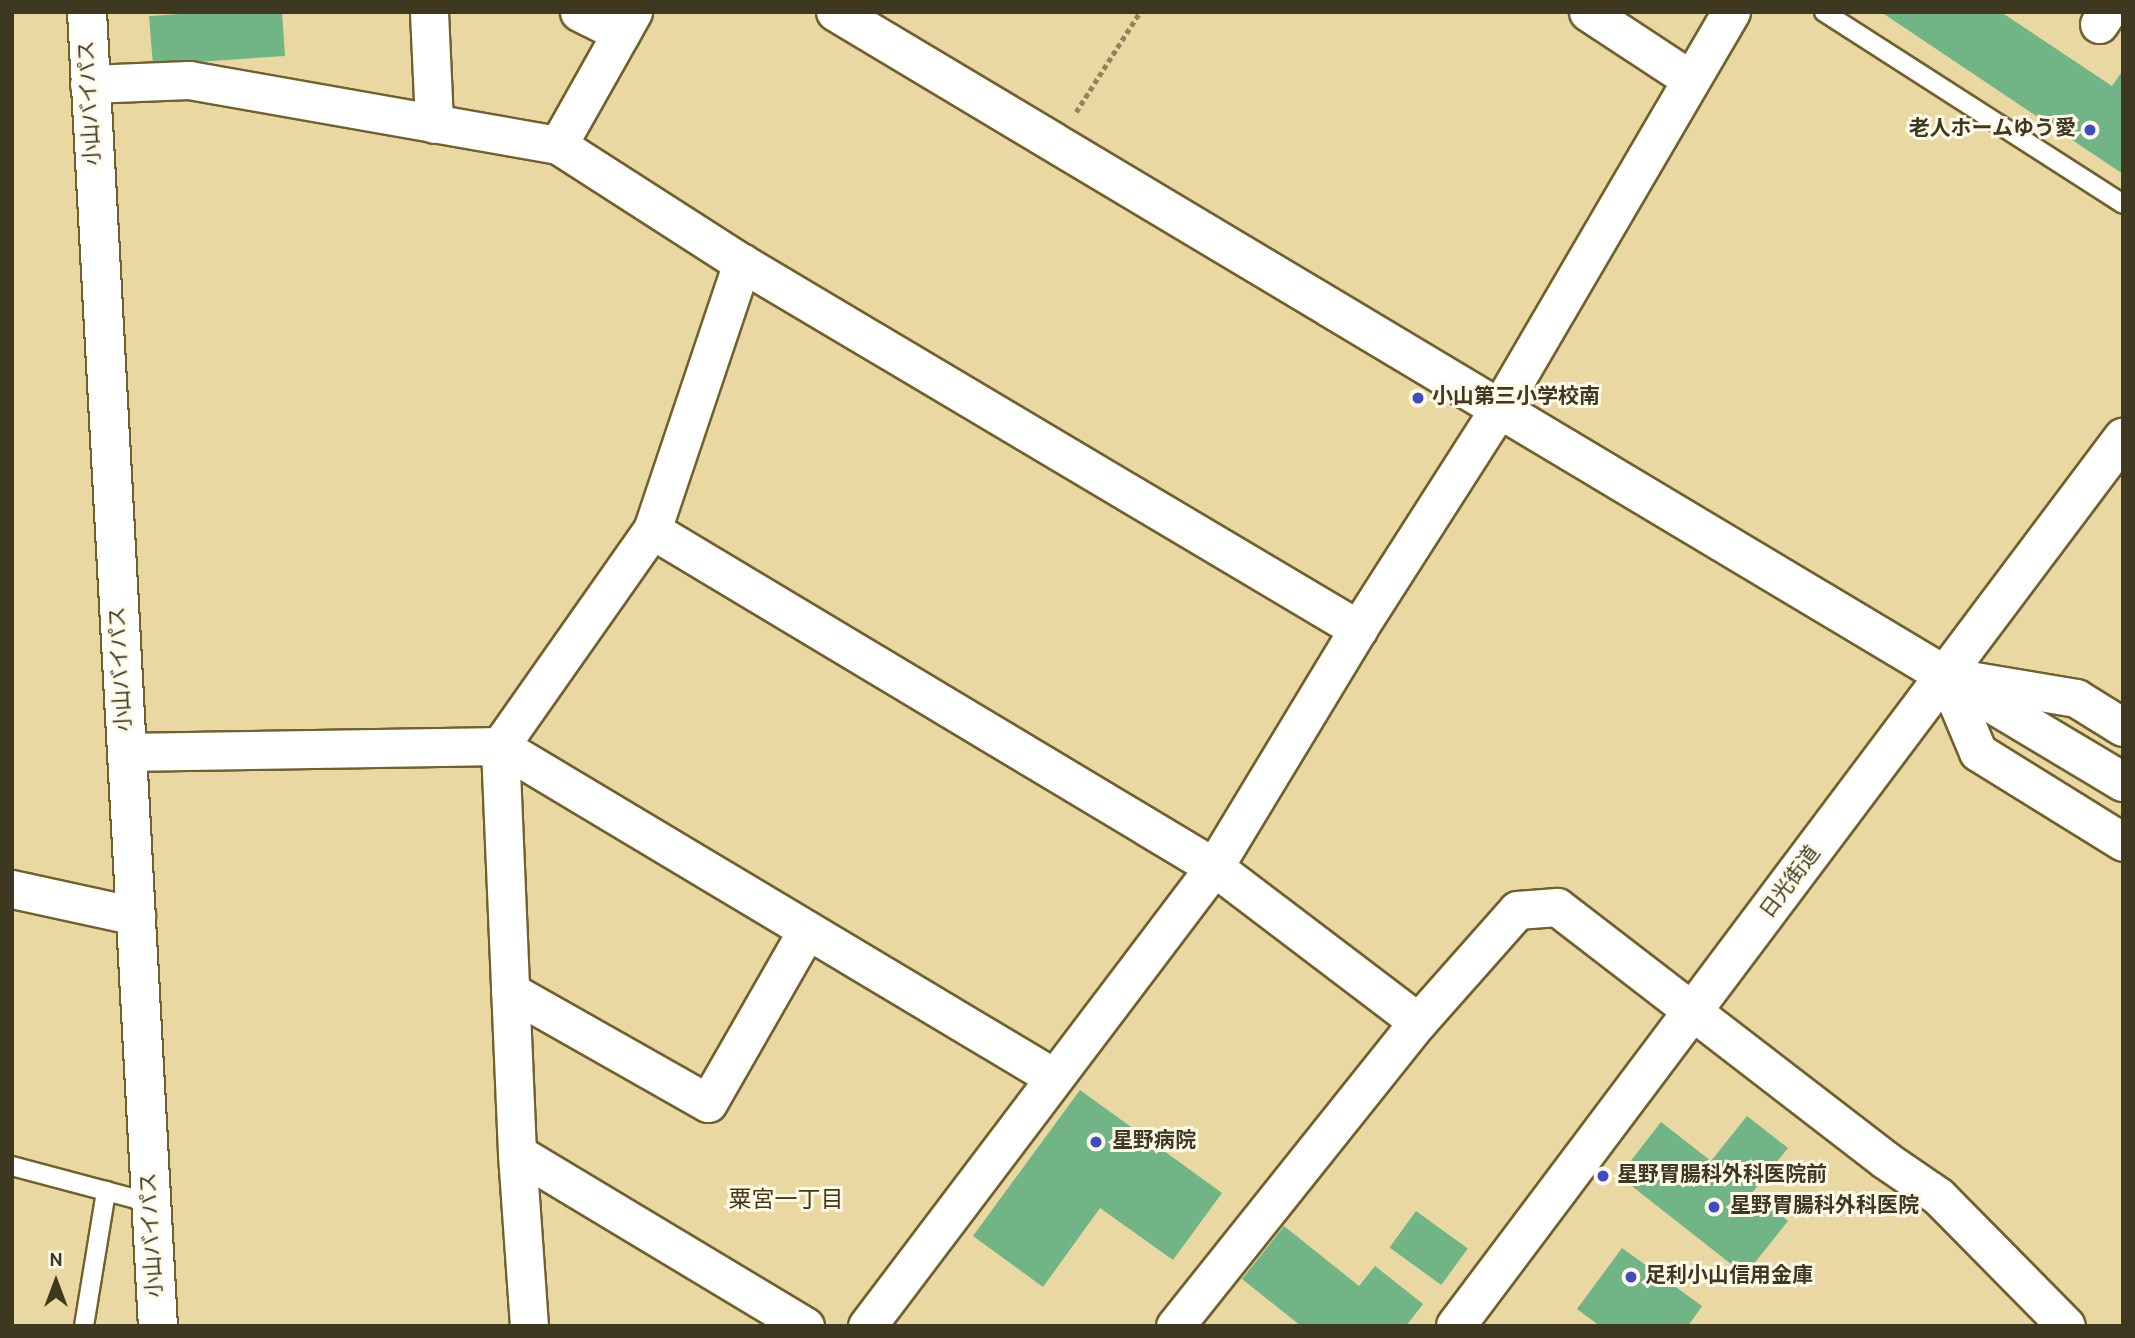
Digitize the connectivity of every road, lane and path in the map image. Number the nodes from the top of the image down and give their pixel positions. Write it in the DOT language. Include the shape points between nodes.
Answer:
graph roads {
  1 [pos="87,12"];
  2 [pos="429,12"];
  3 [pos="579,12"];
  4 [pos="836,12"];
  5 [pos="1140,12"];
  6 [pos="1588,12"];
  7 [pos="1731,12"];
  8 [pos="1824,12"];
  9 [pos="627,23"];
  10 [pos="1690,79"];
  11 [pos="89,85"];
  12 [pos="434,124"];
  13 [pos="558,145"];
  14 [pos="1055,145"];
  15 [pos="2123,204"];
  16 [pos="742,263"];
  17 [pos="1500,407"];
  18 [pos="2123,439"];
  19 [pos="652,530"];
  20 [pos="1358,629"];
  21 [pos="1946,676"];
  22 [pos="2123,727"];
  23 [pos="500,746"];
  24 [pos="127,752"];
  25 [pos="2123,782"];
  26 [pos="2123,842"];
  27 [pos="1214,867"];
  28 [pos="12,889"];
  29 [pos="136,916"];
  30 [pos="807,930"];
  31 [pos="510,991"];
  32 [pos="1694,1012"];
  33 [pos="1418,1022"];
  34 [pos="1053,1077"];
  35 [pos="517,1153"];
  36 [pos="12,1166"];
  37 [pos="106,1191"];
  38 [pos="151,1203"];
  39 [pos="85,1326"];
  40 [pos="158,1326"];
  41 [pos="528,1326"];
  42 [pos="805,1326"];
  43 [pos="867,1326"];
  44 [pos="1175,1326"];
  45 [pos="1456,1326"];
  46 [pos="2066,1326"];
  1 -- 11 [label="main road, 小山バイパス"];
  2 -- 12 [label="street"];
  3 -- 9 [label="street"];
  4 -- 14 [label="main road"];
  5 -- 14 [label="path"];
  6 -- 10 [label="street"];
  7 -- 10 [label="street"];
  8 -- 15 [label="lane"];
  9 -- 13 [label="street"];
  10 -- 17 [label="street"];
  11 -- 12 [label="street" via="189,80"];
  11 -- 24 [label="main road, 小山バイパス"];
  12 -- 13 [label="street"];
  13 -- 16 [label="street"];
  14 -- 17 [label="main road"];
  16 -- 19 [label="street"];
  16 -- 20 [label="street"];
  17 -- 20 [label="street"];
  17 -- 21 [label="main road"];
  18 -- 21 [label="main road, 日光街道"];
  19 -- 23 [label="street"];
  19 -- 27 [label="street"];
  20 -- 27 [label="street"];
  21 -- 22 [label="street" via="2076,698"];
  21 -- 25 [label="main road"];
  21 -- 26 [label="street" via="1978,752"];
  21 -- 32 [label="main road, 日光街道"];
  23 -- 24 [label="street"];
  23 -- 30 [label="street"];
  23 -- 31 [label="street"];
  24 -- 29 [label="main road, 小山バイパス"];
  27 -- 33 [label="street"];
  27 -- 34 [label="street"];
  28 -- 29 [label="street"];
  29 -- 38 [label="main road, 小山バイパス"];
  30 -- 31 [label="street" via="708,1103"];
  30 -- 34 [label="street"];
  31 -- 35 [label="street"];
  32 -- 33 [label="street" via="1557,907 1517,910"];
  32 -- 45 [label="main road, 日光街道"];
  32 -- 46 [label="street" via="1938,1196"];
  33 -- 44 [label="street"];
  34 -- 43 [label="street"];
  35 -- 41 [label="street"];
  35 -- 42 [label="street"];
  36 -- 37 [label="lane"];
  37 -- 38 [label="lane"];
  37 -- 39 [label="lane"];
  38 -- 40 [label="main road, 小山バイパス"];
}
